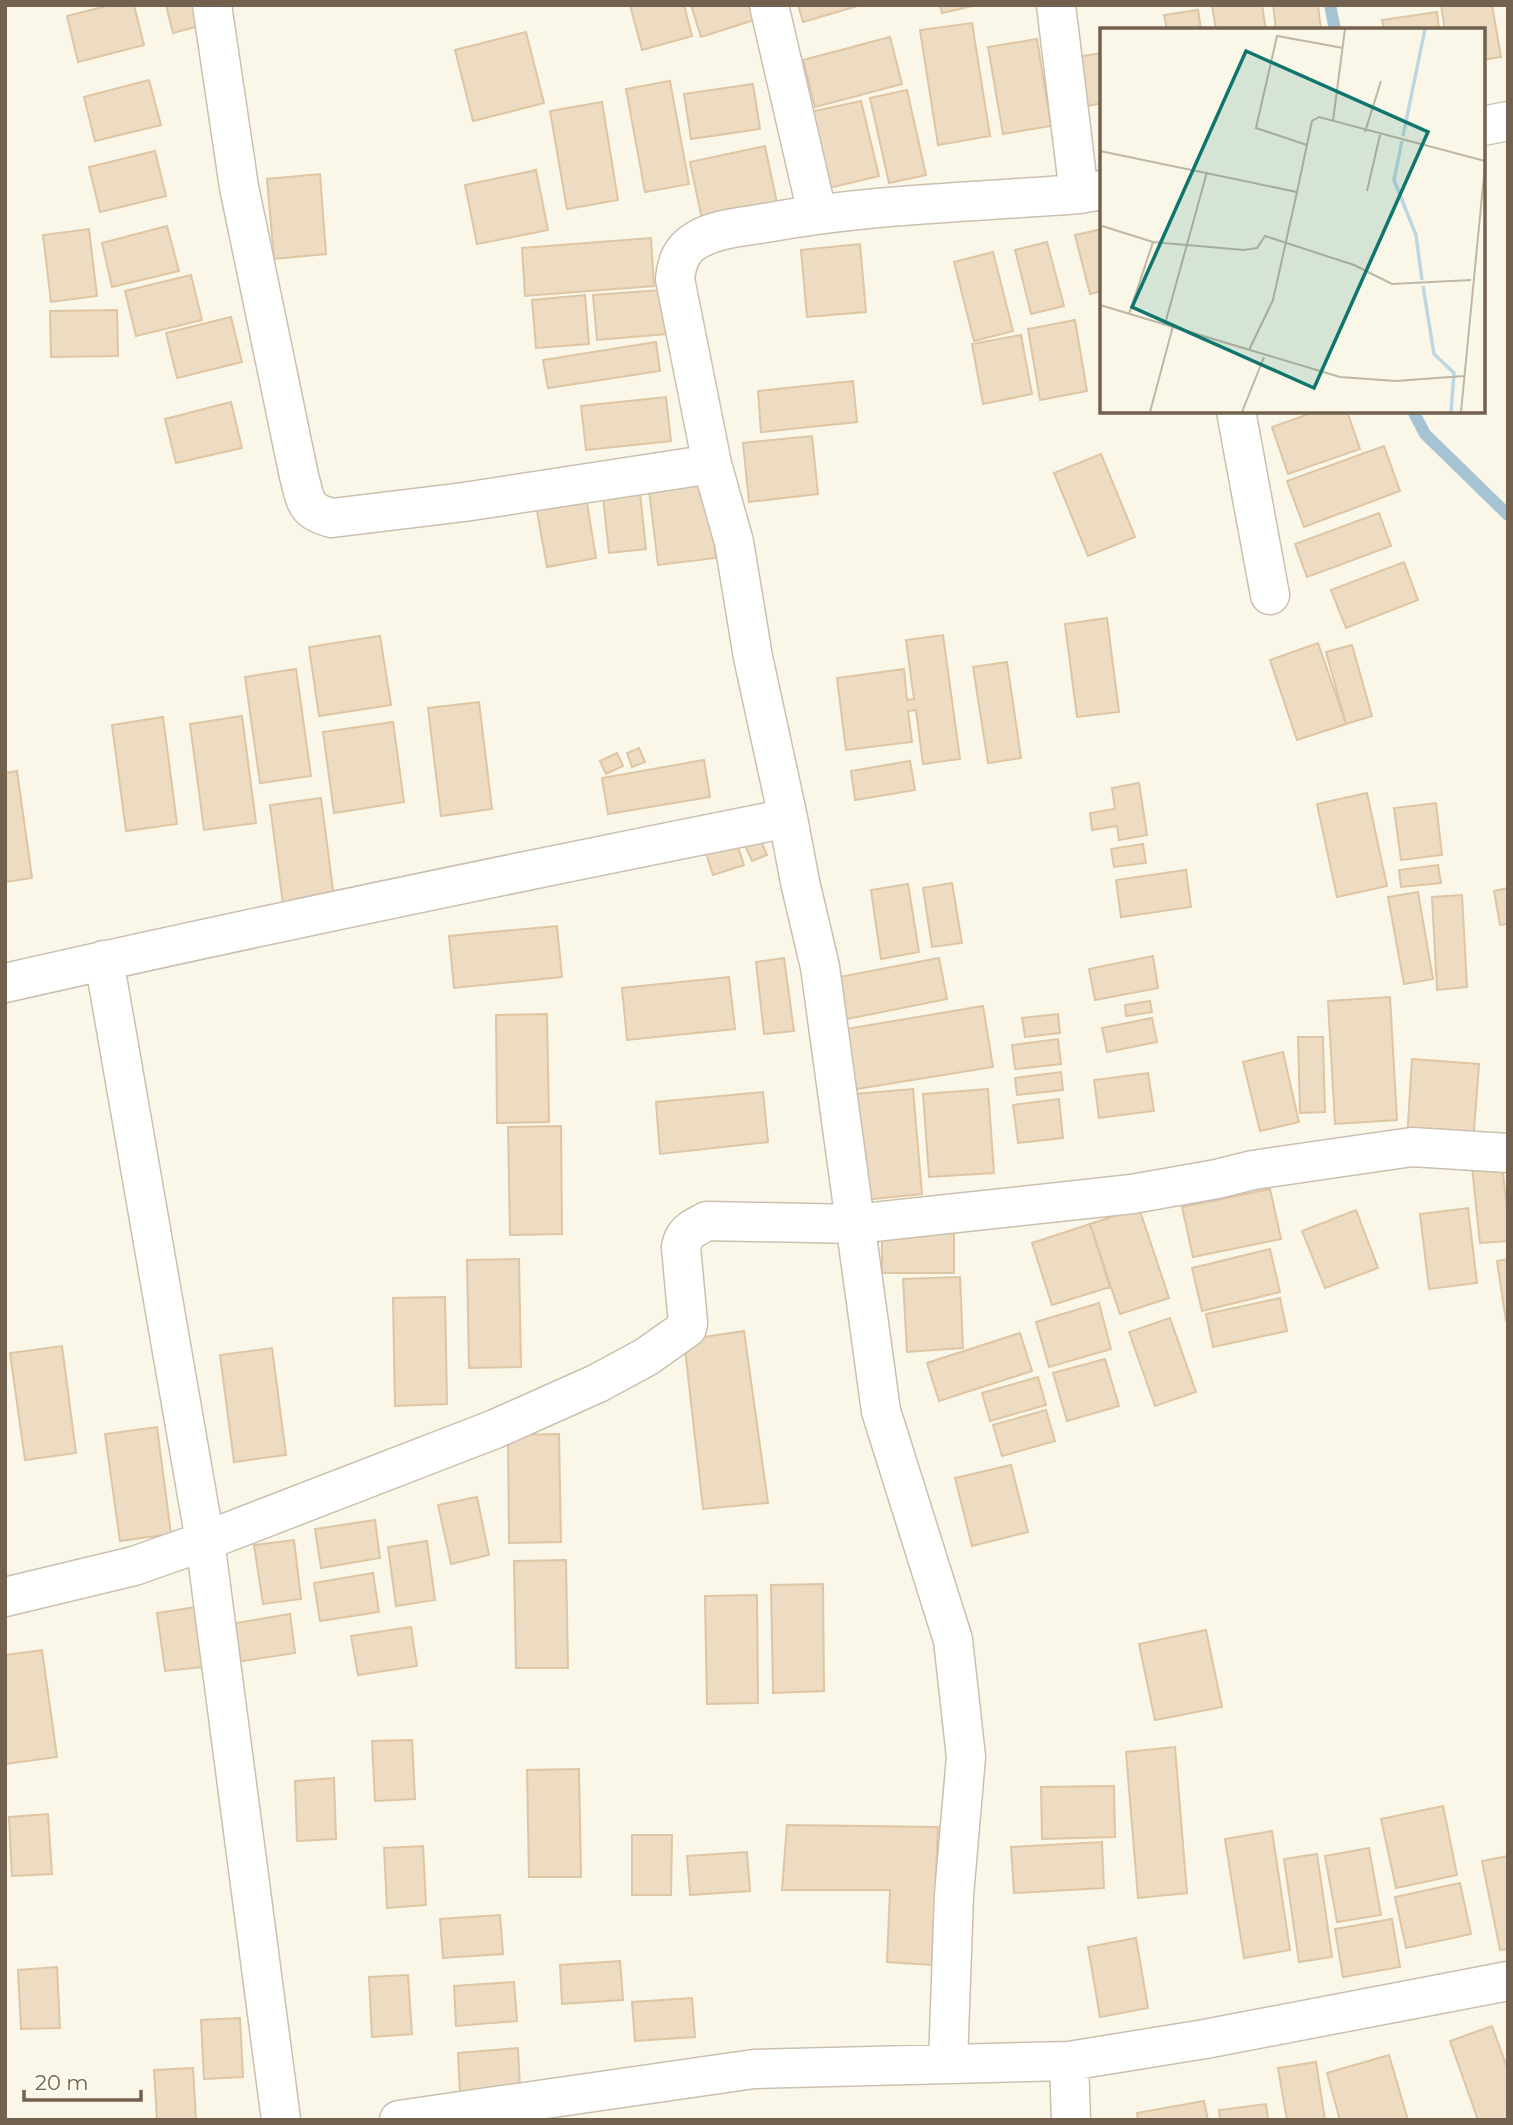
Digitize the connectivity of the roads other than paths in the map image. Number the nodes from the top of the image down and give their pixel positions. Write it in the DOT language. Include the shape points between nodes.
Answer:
graph roads {
  1 [pos="212,5"];
  2 [pos="769,5"];
  3 [pos="1056,5"];
  4 [pos="1508,121"];
  5 [pos="1485,126"];
  6 [pos="1090,192"];
  7 [pos="817,213"];
  8 [pos="1237,413"];
  9 [pos="712,464"];
  10 [pos="1270,595"];
  11 [pos="789,818"];
  12 [pos="104,960"];
  13 [pos="5,983"];
  14 [pos="1508,1153"];
  15 [pos="855,1224"];
  16 [pos="205,1541"];
  17 [pos="5,1597"];
  18 [pos="1508,1981"];
  19 [pos="1069,2061"];
  20 [pos="948,2063"];
  21 [pos="281,2120"];
  22 [pos="399,2120"];
  23 [pos="1071,2120"];
  1 -- 9 [label="street" via="242,200 299,476 307,503 316,514 332,518 450,504"];
  2 -- 7 [label="street"];
  3 -- 6 [label="street"];
  4 -- 5 [label="street"];
  6 -- 7 [label="street"];
  7 -- 9 [label="street" via="714,232 685,249 677,262 675,279"];
  8 -- 10 [label="street"];
  9 -- 11 [label="street" via="734,542"];
  11 -- 12 [label="street"];
  11 -- 15 [label="street" via="820,967"];
  12 -- 13 [label="street"];
  12 -- 16 [label="street"];
  14 -- 15 [label="street" via="1412,1147 1253,1170 1132,1195"];
  15 -- 16 [label="street" via="707,1221 688,1230 681,1247 687,1328 646,1357 495,1429"];
  15 -- 20 [label="street" via="881,1411 953,1640 965,1744"];
  16 -- 17 [label="street" via="134,1566"];
  16 -- 21 [label="street"];
  18 -- 19 [label="street"];
  19 -- 20 [label="street"];
  19 -- 23 [label="street"];
  20 -- 22 [label="street" via="754,2069"];
}
